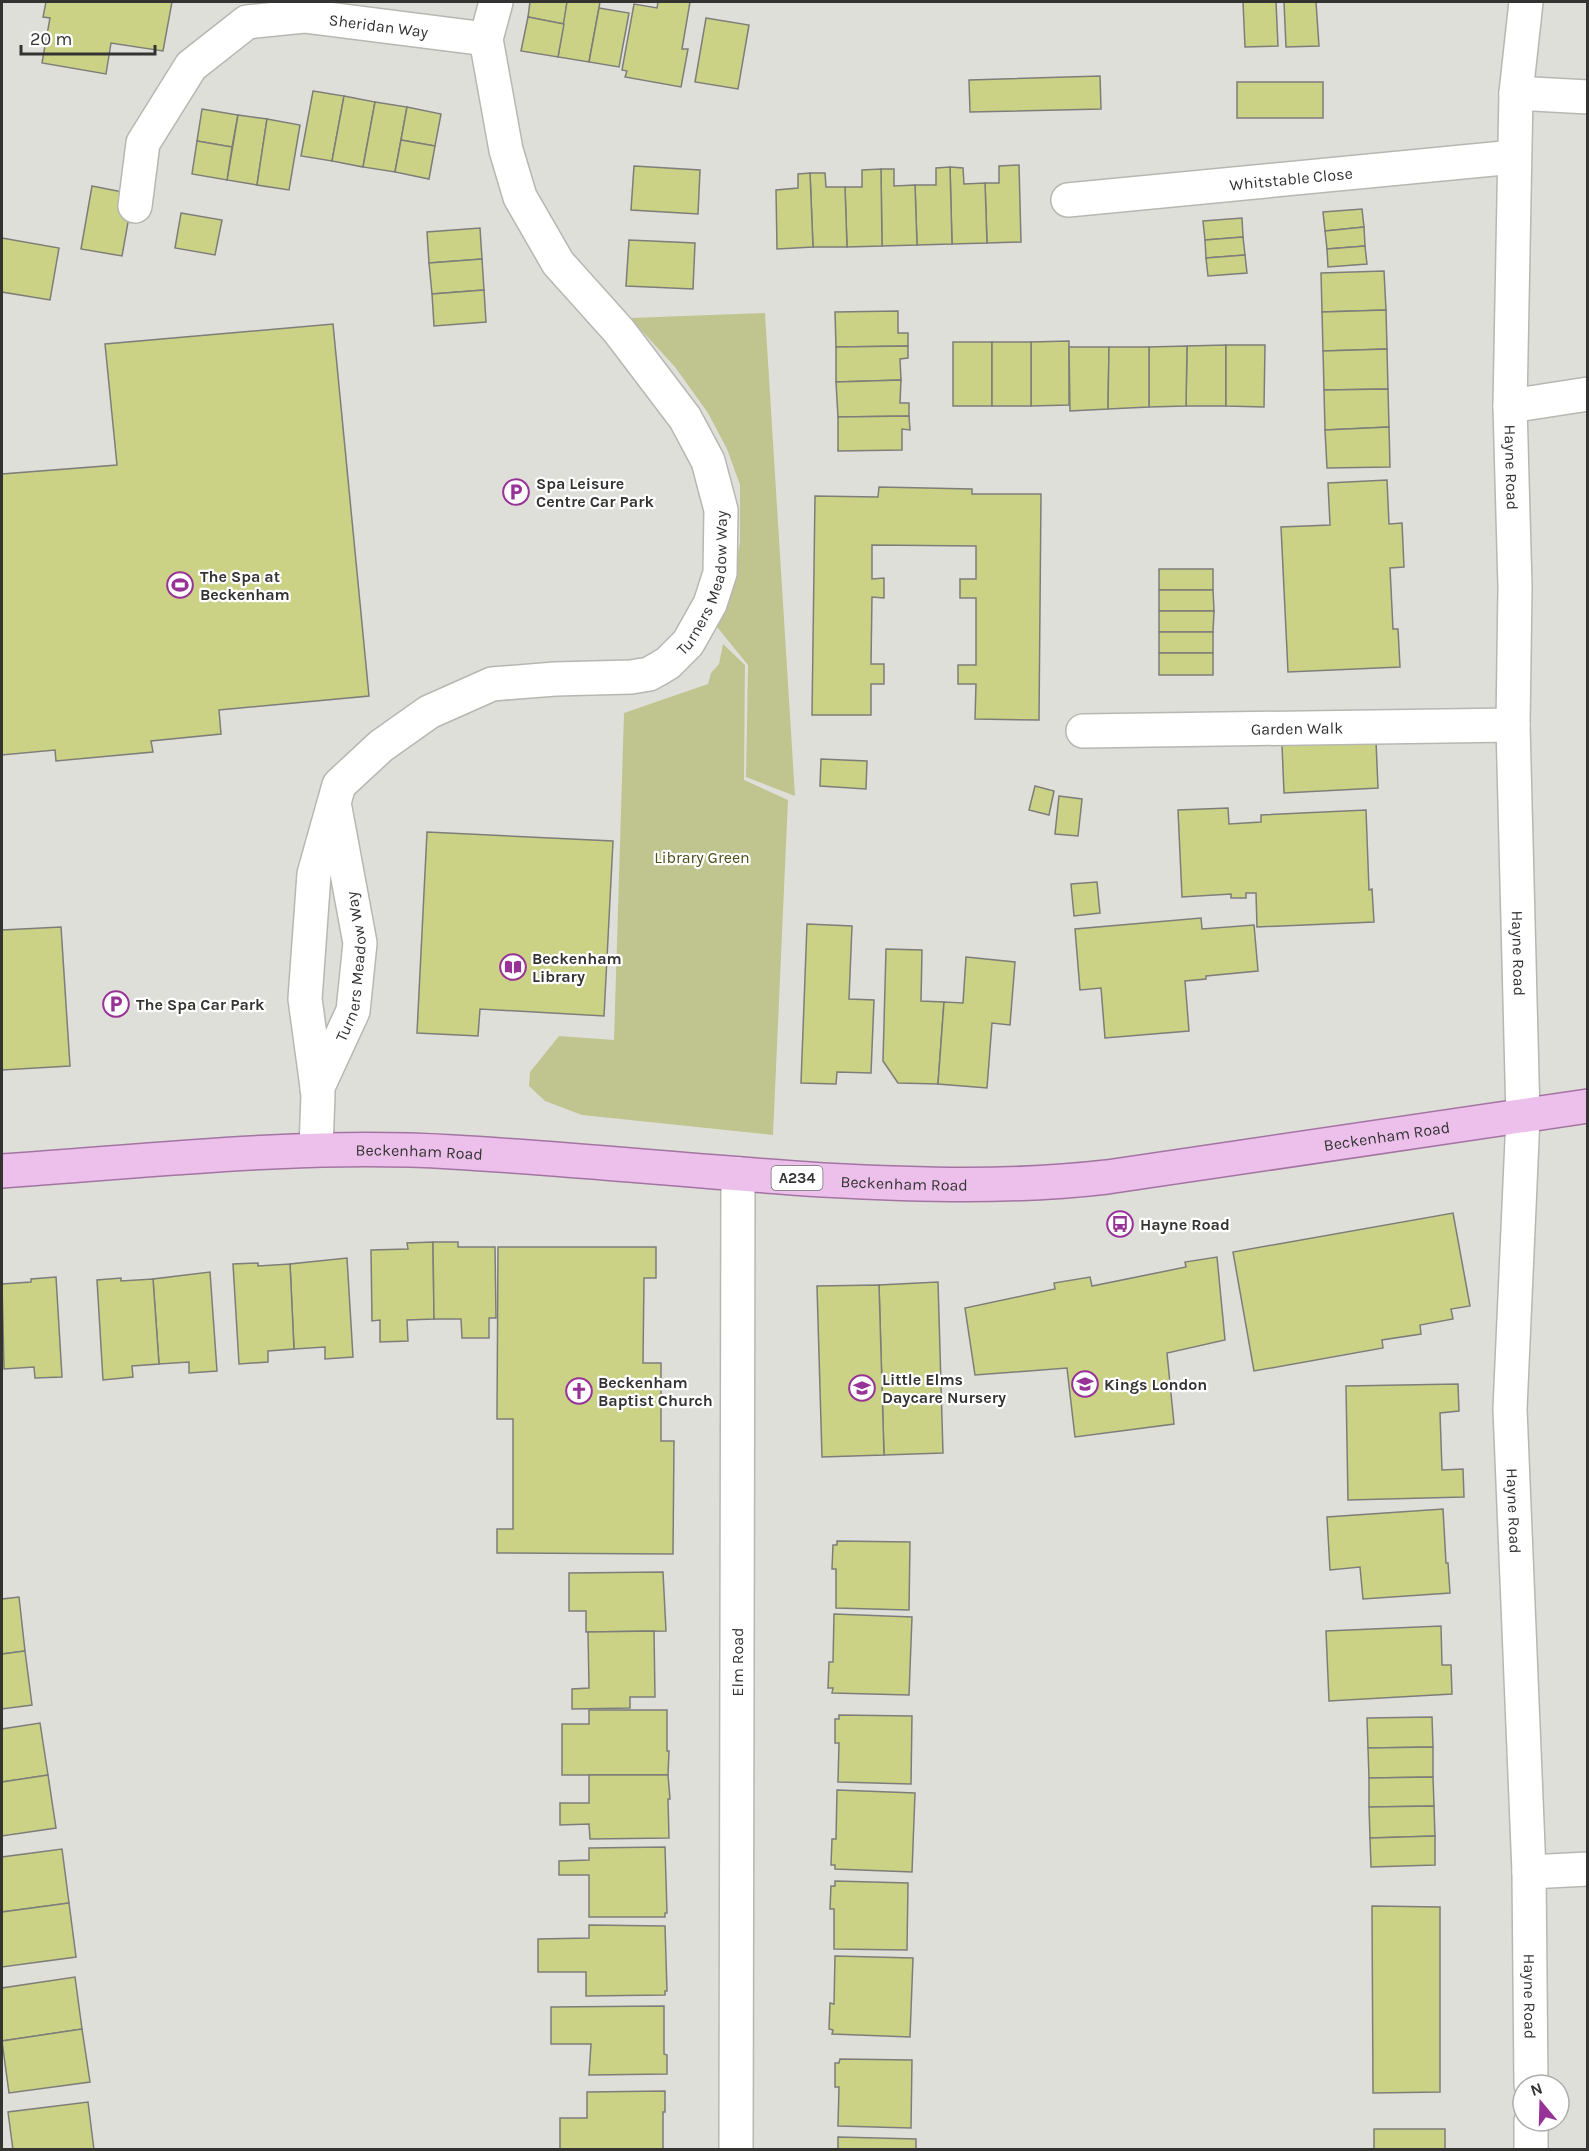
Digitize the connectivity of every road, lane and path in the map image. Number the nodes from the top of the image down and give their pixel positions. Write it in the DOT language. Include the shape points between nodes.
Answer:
graph roads {
  1 [pos="496,2"];
  2 [pos="1526,2"];
  3 [pos="486,39"];
  4 [pos="1516,93"];
  5 [pos="1587,97"];
  6 [pos="1514,158"];
  7 [pos="1068,200"];
  8 [pos="135,206"];
  9 [pos="1587,394"];
  10 [pos="1509,406"];
  11 [pos="1513,725"];
  12 [pos="1083,731"];
  13 [pos="334,802"];
  14 [pos="317,1089"];
  15 [pos="1587,1107"];
  16 [pos="1523,1117"];
  17 [pos="316,1149"];
  18 [pos="2,1171"];
  19 [pos="738,1174"];
  20 [pos="1587,1869"];
  21 [pos="1529,1872"];
  22 [pos="1531,2073"];
  23 [pos="1531,2133"];
  24 [pos="736,2150"];
  25 [pos="1532,2150"];
  1 -- 3 [label="street, Turners Meadow Way"];
  2 -- 4 [label="street, Hayne Road"];
  3 -- 8 [label="street, Sheridan Way" via="303,15 247,22 191,66 142,143"];
  3 -- 13 [label="street, Turners Meadow Way" via="506,150 520,197 558,263 620,331 685,418 708,461 721,510 720,573 710,604 688,643 668,663 649,674 631,677 492,684 429,712 381,746 339,785"];
  4 -- 5 [label="street"];
  4 -- 6 [label="street, Hayne Road"];
  6 -- 7 [label="street, Whitstable Close"];
  6 -- 10 [label="street, Hayne Road"];
  9 -- 10 [label="street"];
  10 -- 11 [label="street, Hayne Road" via="1515,587"];
  11 -- 12 [label="street, Garden Walk"];
  11 -- 16 [label="street, Hayne Road"];
  13 -- 14 [label="street, Turners Meadow Way" via="314,874 305,999"];
  13 -- 14 [label="street, Turners Meadow Way" via="360,943 353,1011"];
  14 -- 17 [label="street, Turners Meadow Way"];
  15 -- 16 [label="main road, Beckenham Road / A234"];
  16 -- 19 [label="main road, Beckenham Road / A234" via="1055,1183 923,1185"];
  16 -- 21 [label="street, Hayne Road" via="1510,1409"];
  17 -- 18 [label="main road, Beckenham Road / A234"];
  17 -- 19 [label="main road, Beckenham Road / A234" via="450,1152"];
  19 -- 24 [label="street, Elm Road"];
  20 -- 21 [label="street"];
  21 -- 22 [label="street, Hayne Road"];
  23 -- 25 [label="street"];
}
